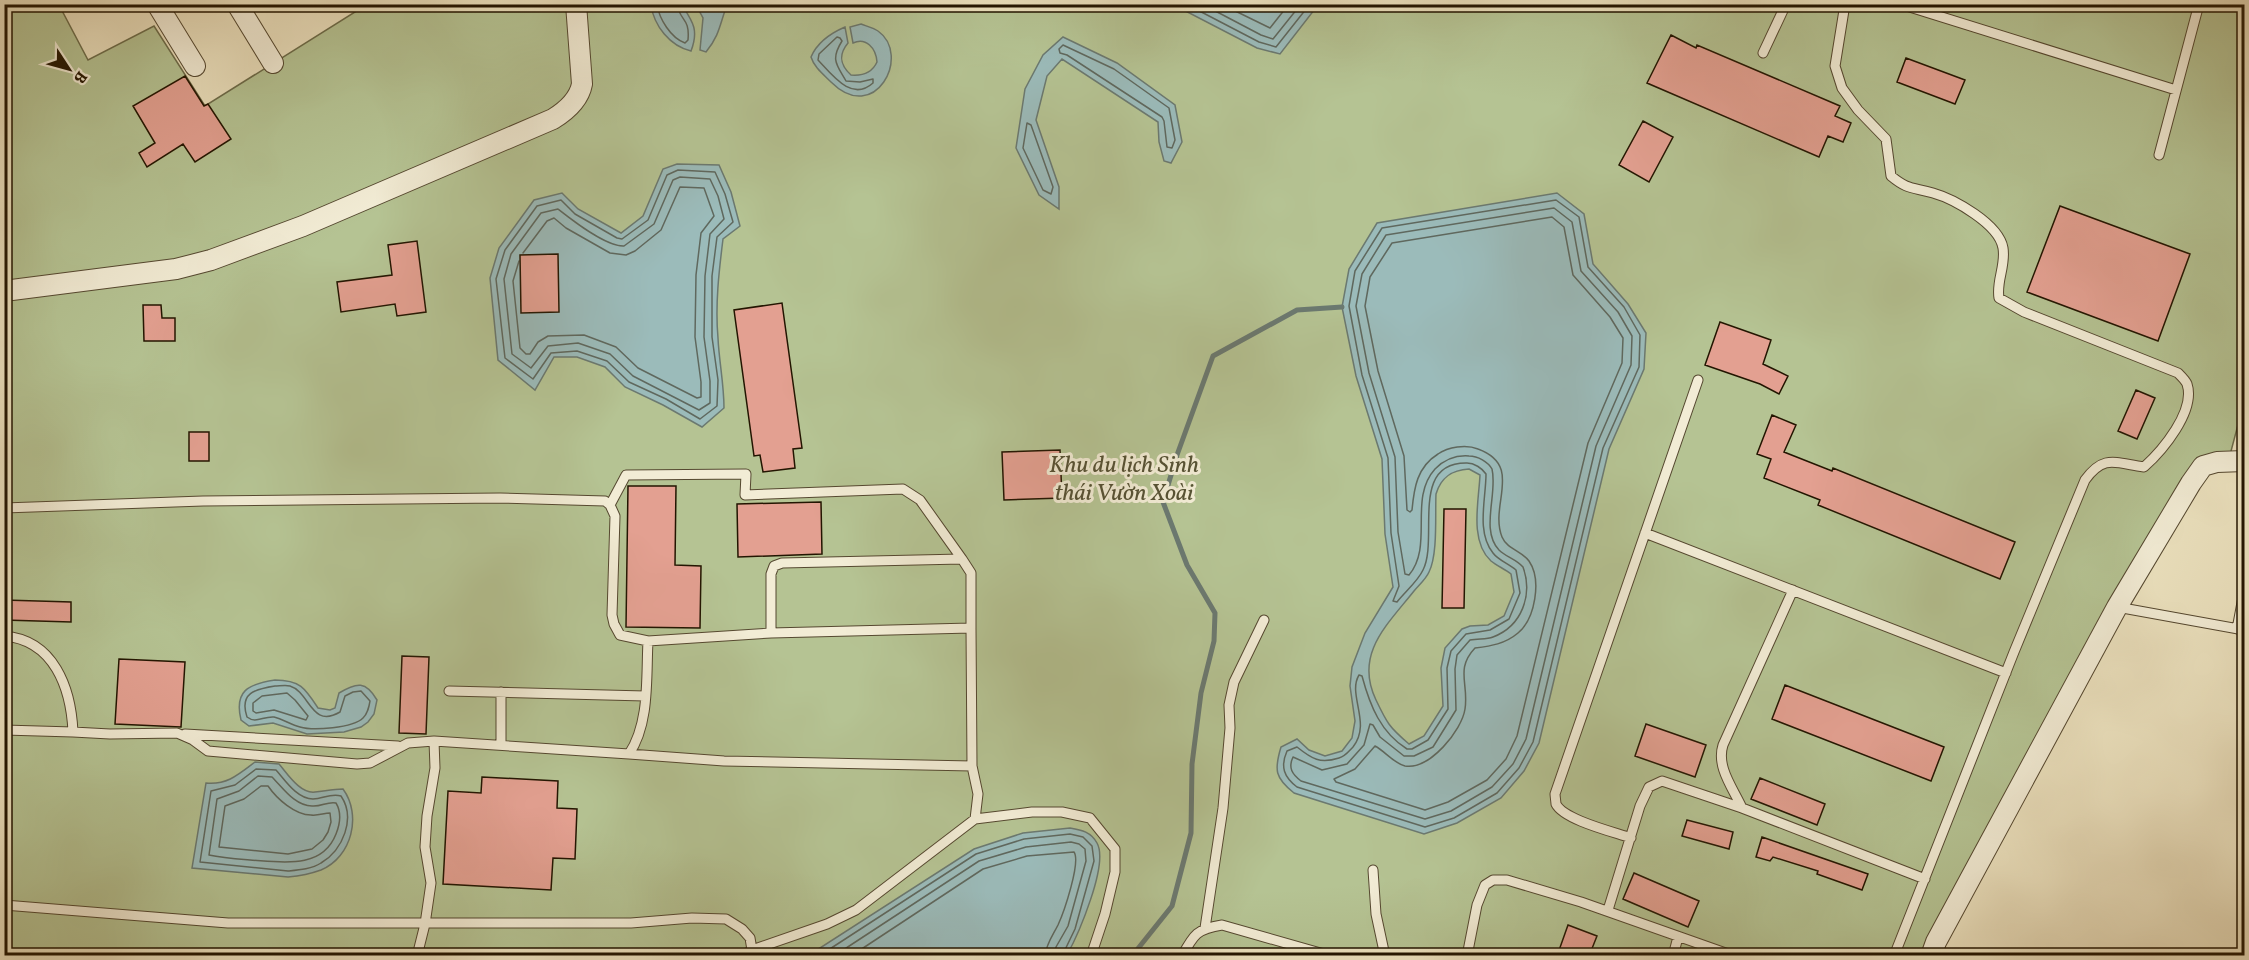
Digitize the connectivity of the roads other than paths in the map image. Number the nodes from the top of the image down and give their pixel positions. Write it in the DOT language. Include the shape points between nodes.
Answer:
graph roads {
  1 [pos="157,4"];
  2 [pos="576,4"];
  3 [pos="1786,4"];
  4 [pos="1845,4"];
  5 [pos="1900,4"];
  6 [pos="2199,4"];
  7 [pos="239,5"];
  8 [pos="1763,53"];
  9 [pos="273,63"];
  10 [pos="195,66"];
  11 [pos="2176,90"];
  12 [pos="2159,155"];
  13 [pos="4,291"];
  14 [pos="1698,380"];
  15 [pos="2244,461"];
  16 [pos="610,505"];
  17 [pos="4,508"];
  18 [pos="1645,532"];
  19 [pos="962,559"];
  20 [pos="1793,590"];
  21 [pos="2244,592"];
  22 [pos="2117,607"];
  23 [pos="1263,620"];
  24 [pos="971,628"];
  25 [pos="2241,629"];
  26 [pos="771,633"];
  27 [pos="4,636"];
  28 [pos="648,641"];
  29 [pos="2006,673"];
  30 [pos="449,691"];
  31 [pos="501,692"];
  32 [pos="645,696"];
  33 [pos="4,730"];
  34 [pos="73,732"];
  35 [pos="177,733"];
  36 [pos="434,741"];
  37 [pos="501,744"];
  38 [pos="401,747"];
  39 [pos="629,754"];
  40 [pos="972,766"];
  41 [pos="1742,808"];
  42 [pos="975,819"];
  43 [pos="1631,837"];
  44 [pos="1373,870"];
  45 [pos="1925,879"];
  46 [pos="4,905"];
  47 [pos="1608,910"];
  48 [pos="425,924"];
  49 [pos="1205,928"];
  50 [pos="1678,937"];
  51 [pos="752,950"];
  52 [pos="417,956"];
  53 [pos="742,956"];
  54 [pos="1091,956"];
  55 [pos="1182,956"];
  56 [pos="1330,956"];
  57 [pos="1385,956"];
  58 [pos="1467,956"];
  59 [pos="1673,956"];
  60 [pos="1734,956"];
  61 [pos="1893,956"];
  62 [pos="1931,956"];
  1 -- 10 [label="street"];
  2 -- 13 [label="street" via="581,91 553,119 222,257 176,269"];
  3 -- 8 [label="lane"];
  4 -- 29 [label="lane" via="1835,66 1842,88 1886,139 1890,176 1904,186 1934,193 1967,210 1998,236 2004,266 1997,287 1999,298 2024,312 2160,364 2178,373 2187,384 2188,407 2159,453 2144,467 2106,462 2096,466 2085,480"];
  5 -- 11 [label="lane"];
  6 -- 11 [label="lane"];
  7 -- 9 [label="street"];
  11 -- 12 [label="lane"];
  14 -- 18 [label="lane"];
  15 -- 22 [label="street" via="2203,466"];
  16 -- 17 [label="lane" via="594,500 500,498 166,501"];
  16 -- 19 [label="lane" via="626,475 746,474 745,495 903,489 920,500"];
  16 -- 28 [label="lane" via="615,516 614,624 621,635"];
  18 -- 20 [label="lane"];
  18 -- 43 [label="lane" via="1555,794 1556,804 1563,811"];
  19 -- 24 [label="lane" via="971,573"];
  19 -- 26 [label="lane" via="774,566"];
  20 -- 29 [label="lane"];
  20 -- 41 [label="lane" via="1719,756"];
  21 -- 25 [label="lane"];
  22 -- 25 [label="lane"];
  22 -- 62 [label="street"];
  23 -- 49 [label="lane" via="1234,682 1229,705 1223,808"];
  24 -- 26 [label="lane"];
  24 -- 40 [label="lane"];
  26 -- 28 [label="lane"];
  27 -- 34 [label="lane" via="29,641 59,671 70,699"];
  28 -- 32 [label="lane"];
  29 -- 45 [label="lane"];
  30 -- 31 [label="lane"];
  31 -- 32 [label="lane"];
  31 -- 37 [label="lane"];
  32 -- 39 [label="lane" via="636,745"];
  33 -- 34 [label="lane"];
  34 -- 35 [label="lane"];
  35 -- 38 [label="lane"];
  35 -- 38 [label="lane" via="208,751 357,764 370,763"];
  36 -- 37 [label="lane"];
  36 -- 38 [label="lane"];
  36 -- 48 [label="lane" via="435,768 425,847 431,883"];
  37 -- 39 [label="lane"];
  39 -- 40 [label="lane" via="724,761"];
  40 -- 42 [label="lane" via="978,794"];
  41 -- 43 [label="lane" via="1662,781 1649,787"];
  41 -- 45 [label="lane"];
  42 -- 51 [label="lane" via="856,910"];
  42 -- 54 [label="lane" via="1042,812 1090,818 1115,849 1115,872 1106,914"];
  43 -- 47 [label="lane"];
  44 -- 57 [label="lane" via="1376,914"];
  45 -- 61 [label="lane"];
  46 -- 48 [label="lane" via="228,923"];
  47 -- 50 [label="lane"];
  47 -- 58 [label="lane" via="1507,880 1493,880 1485,885 1477,905"];
  48 -- 51 [label="lane" via="726,919 750,938"];
  48 -- 52 [label="lane"];
  49 -- 55 [label="lane" via="1196,933"];
  49 -- 56 [label="lane" via="1222,925"];
  50 -- 59 [label="lane"];
  50 -- 60 [label="lane"];
  51 -- 53 [label="lane"];
}
